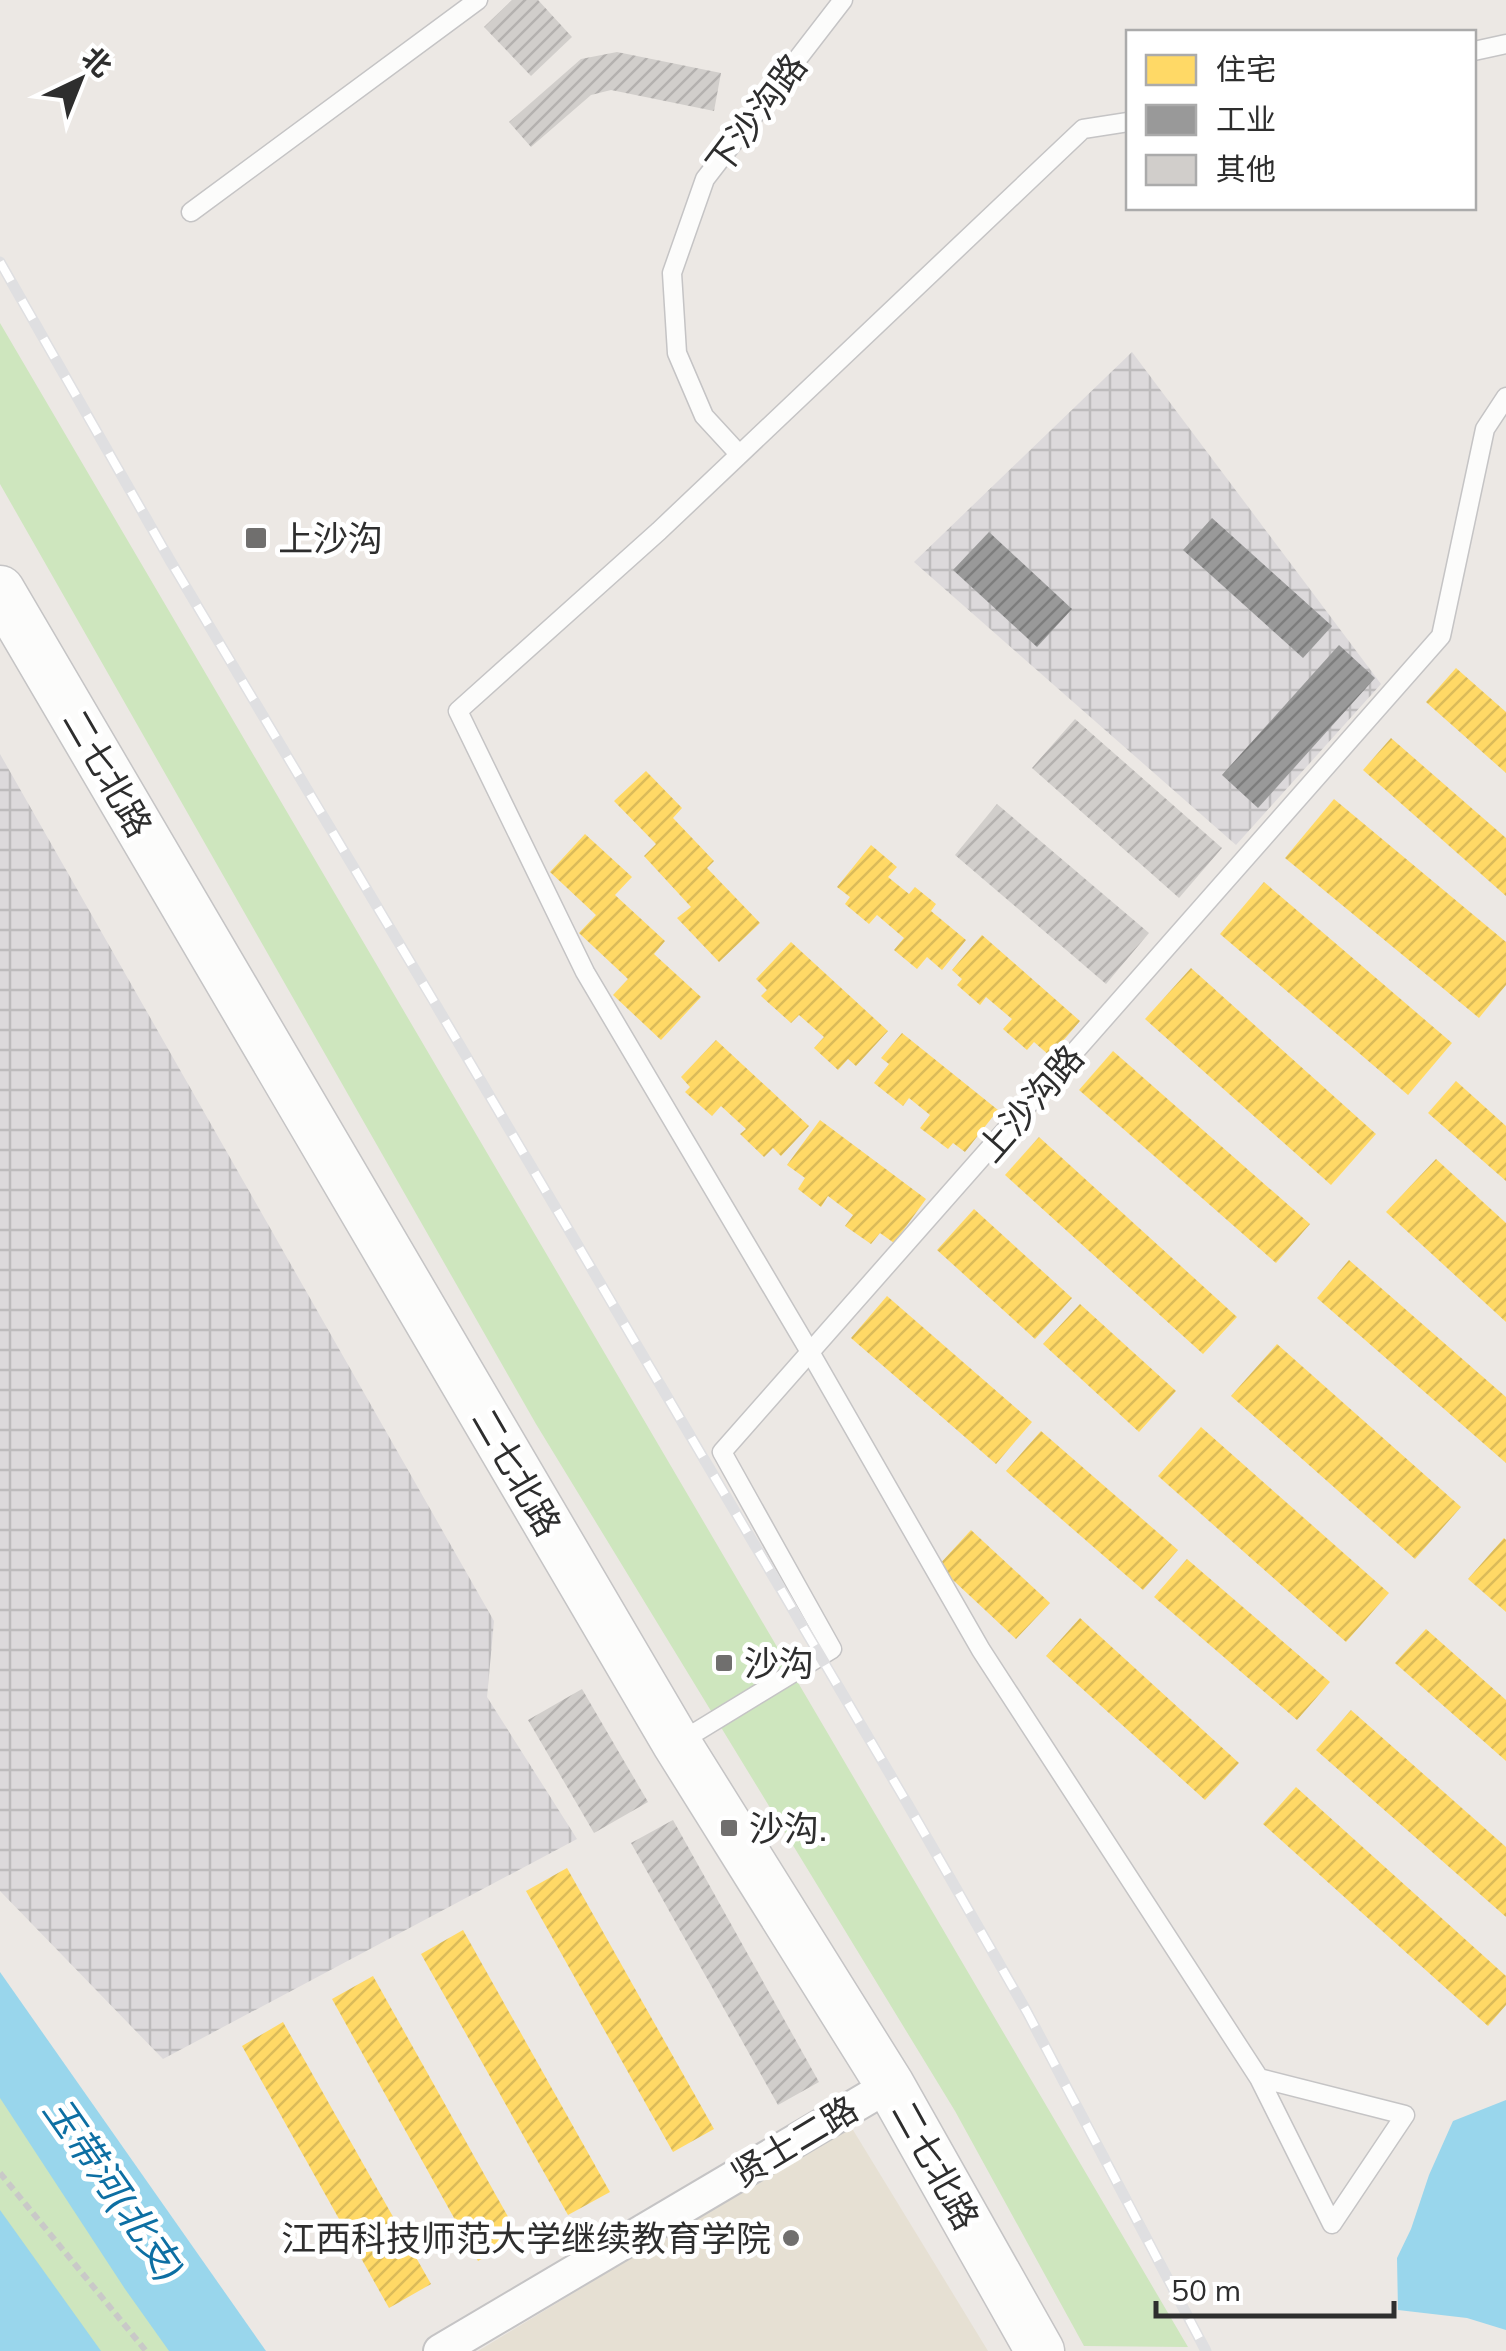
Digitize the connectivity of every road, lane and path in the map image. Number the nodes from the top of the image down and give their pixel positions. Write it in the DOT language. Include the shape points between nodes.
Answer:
graph roads {
  1 [pos="478,0"];
  2 [pos="844,0"];
  3 [pos="1506,44"];
  4 [pos="1476,51"];
  5 [pos="1126,122"];
  6 [pos="191,212"];
  7 [pos="1506,397"];
  8 [pos="740,454"];
  9 [pos="0,590"];
  10 [pos="810,1352"];
  11 [pos="677,1744"];
  12 [pos="1258,2078"];
  13 [pos="890,2084"];
  14 [pos="0,2173"];
  15 [pos="146,2351"];
  16 [pos="440,2351"];
  17 [pos="1040,2351"];
  1 -- 6 [label="lane"];
  2 -- 8 [label="lane, 下沙沟路" via="704,180 672,273 677,353 704,416"];
  3 -- 4 [label="lane"];
  5 -- 8 [label="lane" via="1083,129"];
  7 -- 10 [label="lane, 上沙沟路" via="1484,429 1442,636"];
  8 -- 10 [label="lane" via="458,711 585,972"];
  9 -- 11 [label="main road, 二七北路"];
  10 -- 11 [label="lane, 上沙沟路" via="722,1452 832,1649"];
  10 -- 12 [label="lane" via="981,1650"];
  11 -- 13 [label="main road, 二七北路"];
  12 -- 12 [label="lane" via="1405,2115 1332,2224 1292,2143"];
  13 -- 16 [label="street, 贤士二路"];
  13 -- 17 [label="main road, 二七北路"];
  14 -- 15 [label="path"];
}
